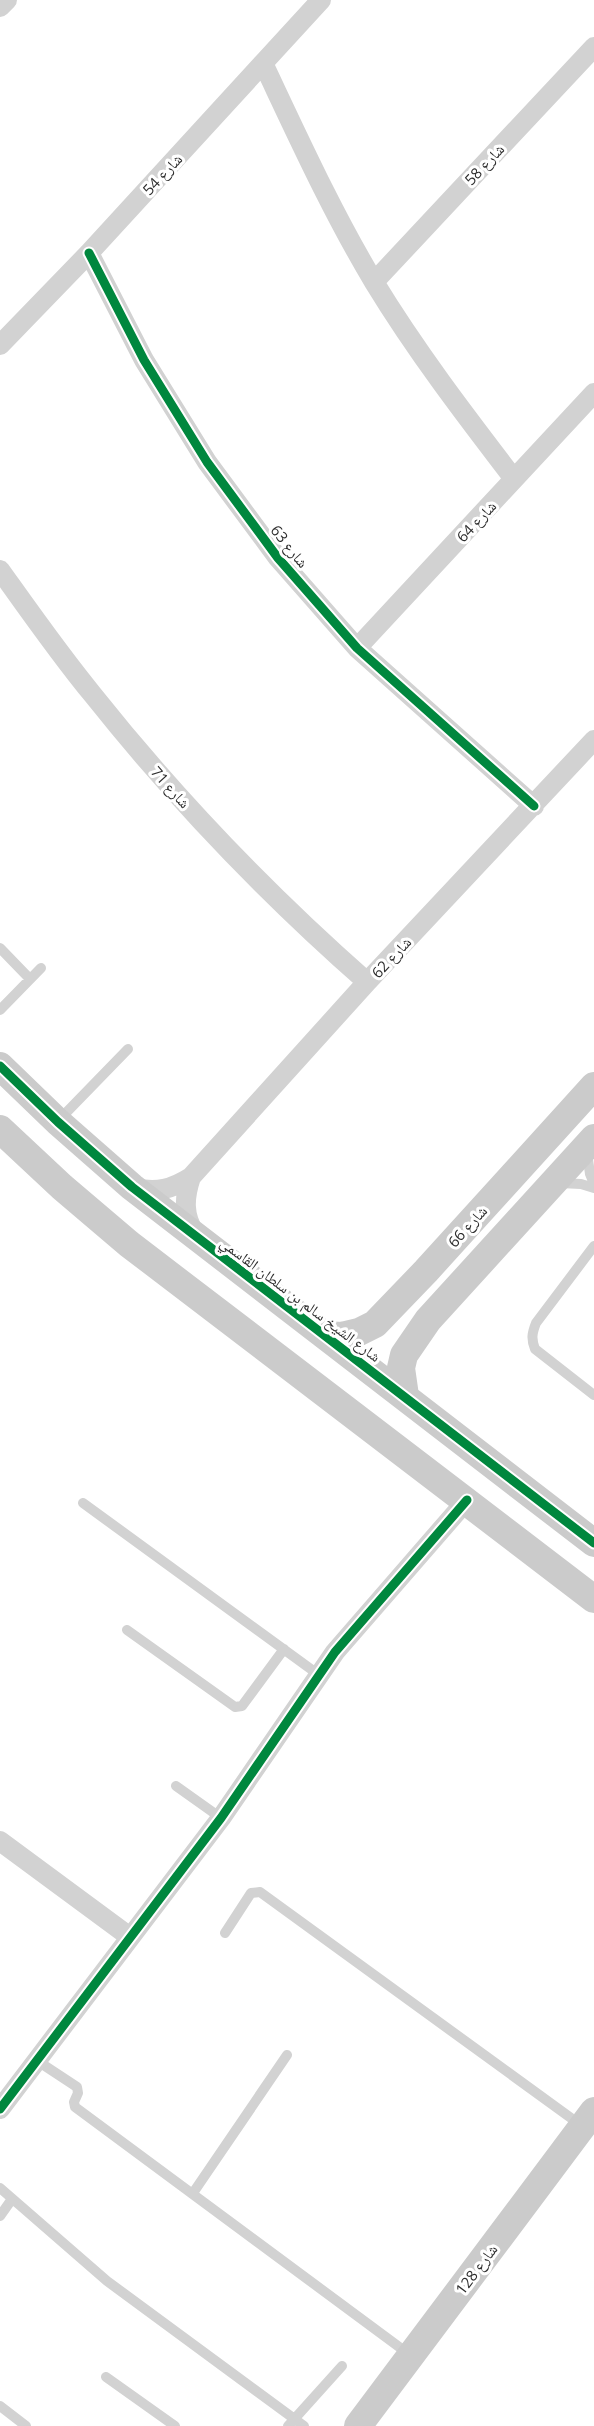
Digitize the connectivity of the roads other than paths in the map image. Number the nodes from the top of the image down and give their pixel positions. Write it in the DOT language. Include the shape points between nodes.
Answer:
graph roads {
  1 [pos="7,0"];
  2 [pos="321,0"];
  3 [pos="0,7"];
  4 [pos="594,46"];
  5 [pos="263,63"];
  6 [pos="89,253"];
  7 [pos="374,282"];
  8 [pos="0,345"];
  9 [pos="594,393"];
  10 [pos="514,479"];
  11 [pos="0,570"];
  12 [pos="357,648"];
  13 [pos="594,740"];
  14 [pos="534,806"];
  15 [pos="0,948"];
  16 [pos="41,968"];
  17 [pos="30,979"];
  18 [pos="367,982"];
  19 [pos="0,1010"];
  20 [pos="128,1049"];
  21 [pos="0,1066"];
  22 [pos="594,1086"];
  23 [pos="58,1122"];
  24 [pos="0,1129"];
  25 [pos="590,1142"];
  26 [pos="191,1177"];
  27 [pos="551,1184"];
  28 [pos="594,1186"];
  29 [pos="132,1187"];
  30 [pos="198,1239"];
  31 [pos="594,1246"];
  32 [pos="426,1271"];
  33 [pos="428,1320"];
  34 [pos="324,1335"];
  35 [pos="594,1395"];
  36 [pos="405,1396"];
  37 [pos="467,1500"];
  38 [pos="83,1503"];
  39 [pos="594,1543"];
  40 [pos="594,1599"];
  41 [pos="127,1630"];
  42 [pos="284,1649"];
  43 [pos="319,1675"];
  44 [pos="176,1785"];
  45 [pos="221,1818"];
  46 [pos="0,1841"];
  47 [pos="225,1933"];
  48 [pos="130,1937"];
  49 [pos="287,2055"];
  50 [pos="36,2060"];
  51 [pos="0,2109"];
  52 [pos="588,2119"];
  53 [pos="0,2188"];
  54 [pos="193,2193"];
  55 [pos="12,2199"];
  56 [pos="0,2216"];
  57 [pos="411,2356"];
  58 [pos="342,2366"];
  59 [pos="106,2377"];
  60 [pos="0,2406"];
  61 [pos="296,2424"];
  62 [pos="26,2426"];
  63 [pos="174,2426"];
  64 [pos="358,2426"];
  1 -- 3 [label="street"];
  2 -- 5 [label="street, شارع 54"];
  4 -- 7 [label="street, شارع 58"];
  5 -- 6 [label="street, شارع 54"];
  5 -- 7 [label="street" via="315,174"];
  6 -- 8 [label="street, شارع 54"];
  6 -- 12 [label="street, شارع 63" via="144,360 207,462 278,558"];
  7 -- 10 [label="street" via="441,383"];
  9 -- 10 [label="street, شارع 64"];
  10 -- 12 [label="street, شارع 64"];
  11 -- 18 [label="street, شارع 71" via="92,694 147,760 306,929"];
  12 -- 14 [label="street, شارع 63"];
  13 -- 14 [label="street, شارع 62"];
  14 -- 18 [label="street, شارع 62"];
  15 -- 17 [label="lane"];
  16 -- 17 [label="lane"];
  17 -- 19 [label="lane"];
  18 -- 26 [label="street, شارع 62"];
  20 -- 23 [label="lane"];
  21 -- 23 [label="street, شارع الشيخ سالم بن سلطان القاسمي"];
  22 -- 32 [label="street, شارع 66"];
  23 -- 29 [label="street, شارع الشيخ سالم بن سلطان القاسمي"];
  24 -- 37 [label="street" via="129,1244"];
  25 -- 27 [label="street"];
  25 -- 28 [label="lane" via="587,1160"];
  26 -- 29 [label="street, شارع 62" via="163,1190"];
  26 -- 30 [label="street" via="185,1209"];
  27 -- 28 [label="lane"];
  27 -- 33 [label="street"];
  29 -- 30 [label="street, شارع الشيخ سالم بن سلطان القاسمي"];
  30 -- 34 [label="street, شارع الشيخ سالم بن سلطان القاسمي"];
  31 -- 35 [label="lane" via="536,1323 532,1341 535,1349"];
  32 -- 33 [label="street" via="404,1304 407,1318 421,1323"];
  32 -- 34 [label="street, شارع 66" via="375,1324 342,1336"];
  33 -- 36 [label="street" via="404,1355 401,1368"];
  34 -- 36 [label="street, شارع الشيخ سالم بن سلطان القاسمي"];
  36 -- 39 [label="street, شارع الشيخ سالم بن سلطان القاسمي"];
  37 -- 40 [label="street"];
  37 -- 43 [label="street" via="353,1630"];
  38 -- 42 [label="lane"];
  41 -- 42 [label="lane" via="235,1707 242,1706"];
  42 -- 43 [label="lane"];
  43 -- 45 [label="street"];
  44 -- 45 [label="lane"];
  45 -- 48 [label="street"];
  46 -- 48 [label="street"];
  47 -- 52 [label="lane" via="251,1893 260,1892"];
  48 -- 50 [label="street"];
  49 -- 54 [label="lane"];
  50 -- 51 [label="street"];
  50 -- 54 [label="lane" via="77,2087 75,2107"];
  52 -- 57 [label="street, شارع 128"];
  53 -- 55 [label="lane"];
  54 -- 57 [label="lane"];
  55 -- 56 [label="lane"];
  55 -- 61 [label="lane" via="107,2281"];
  57 -- 64 [label="street, شارع 128"];
  58 -- 61 [label="lane"];
  59 -- 63 [label="lane"];
  60 -- 62 [label="lane"];
}
